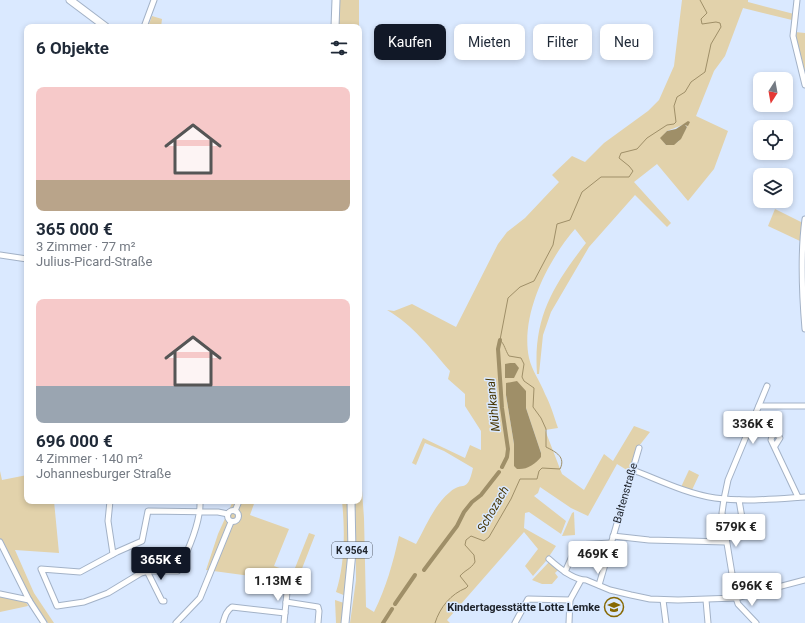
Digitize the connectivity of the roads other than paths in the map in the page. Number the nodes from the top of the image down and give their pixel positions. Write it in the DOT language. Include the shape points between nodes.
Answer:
graph roads {
  1 [pos="70,0"];
  2 [pos="154,0"];
  3 [pos="336,0"];
  4 [pos="797,0"];
  5 [pos="102,24"];
  6 [pos="145,24"];
  7 [pos="335,24"];
  8 [pos="805,85"];
  9 [pos="805,219"];
  10 [pos="0,255"];
  11 [pos="24,259"];
  12 [pos="805,329"];
  13 [pos="767,386"];
  14 [pos="759,406"];
  15 [pos="805,406"];
  16 [pos="775,446"];
  17 [pos="639,448"];
  18 [pos="633,470"];
  19 [pos="798,497"];
  20 [pos="805,497"];
  21 [pos="724,499"];
  22 [pos="739,500"];
  23 [pos="110,504"];
  24 [pos="200,504"];
  25 [pos="238,504"];
  26 [pos="351,504"];
  27 [pos="235,511"];
  28 [pos="199,512"];
  29 [pos="228,514"];
  30 [pos="231,522"];
  31 [pos="744,530"];
  32 [pos="612,536"];
  33 [pos="0,542"];
  34 [pos="726,542"];
  35 [pos="610,543"];
  36 [pos="113,554"];
  37 [pos="549,559"];
  38 [pos="147,571"];
  39 [pos="565,572"];
  40 [pos="256,578"];
  41 [pos="581,580"];
  42 [pos="805,580"];
  43 [pos="599,585"];
  44 [pos="0,594"];
  45 [pos="736,598"];
  46 [pos="29,600"];
  47 [pos="570,600"];
  48 [pos="663,600"];
  49 [pos="706,600"];
  50 [pos="164,601"];
  51 [pos="286,602"];
  52 [pos="285,613"];
  53 [pos="44,623"];
  54 [pos="176,623"];
  55 [pos="223,623"];
  56 [pos="284,623"];
  57 [pos="318,623"];
  58 [pos="345,623"];
  59 [pos="515,623"];
  60 [pos="569,623"];
  61 [pos="666,623"];
  62 [pos="708,623"];
  63 [pos="756,623"];
  1 -- 5 [label="main road"];
  2 -- 6 [label="street"];
  3 -- 7 [label="main road"];
  4 -- 8 [label="street" via="793,31"];
  9 -- 12 [label="street" via="802,291"];
  10 -- 11 [label="street"];
  13 -- 14 [label="street"];
  14 -- 15 [label="street"];
  14 -- 21 [label="street" via="728,480"];
  16 -- 19 [label="street"];
  17 -- 18 [label="street, Baltenstraße"];
  18 -- 21 [label="street" via="688,491"];
  18 -- 32 [label="street, Baltenstraße"];
  19 -- 20 [label="street"];
  19 -- 22 [label="street"];
  21 -- 22 [label="street"];
  21 -- 34 [label="street" via="722,513"];
  22 -- 31 [label="street"];
  23 -- 36 [label="street" via="108,521"];
  24 -- 28 [label="street"];
  25 -- 27 [label="street"];
  26 -- 58 [label="main road, K 9564" via="352,552"];
  27 -- 29 [label="street"];
  27 -- 30 [label="street" via="238,518 236,522"];
  28 -- 29 [label="street"];
  28 -- 36 [label="street" via="148,511 142,542"];
  28 -- 38 [label="street" via="188,553 178,571"];
  29 -- 30 [label="street"];
  30 -- 54 [label="street" via="200,598"];
  32 -- 34 [label="street" via="648,540"];
  32 -- 35 [label="street, Baltenstraße"];
  33 -- 46 [label="street"];
  34 -- 45 [label="street"];
  35 -- 39 [label="street" via="577,545"];
  35 -- 43 [label="street, Baltenstraße"];
  36 -- 38 [label="street" via="80,572 41,569 57,606 84,602 108,593"];
  37 -- 39 [label="street"];
  38 -- 50 [label="street"];
  39 -- 41 [label="street"];
  40 -- 51 [label="street" via="288,582"];
  41 -- 43 [label="street"];
  41 -- 47 [label="street"];
  42 -- 45 [label="street"];
  43 -- 48 [label="street" via="620,593"];
  44 -- 46 [label="street"];
  45 -- 49 [label="street"];
  45 -- 63 [label="street" via="738,604"];
  46 -- 53 [label="street"];
  47 -- 59 [label="street" via="528,598"];
  47 -- 60 [label="street"];
  48 -- 49 [label="street"];
  48 -- 61 [label="street"];
  49 -- 62 [label="street"];
  51 -- 52 [label="street"];
  51 -- 57 [label="street" via="318,607"];
  52 -- 55 [label="street" via="232,607 225,615"];
  52 -- 56 [label="street"];
}
